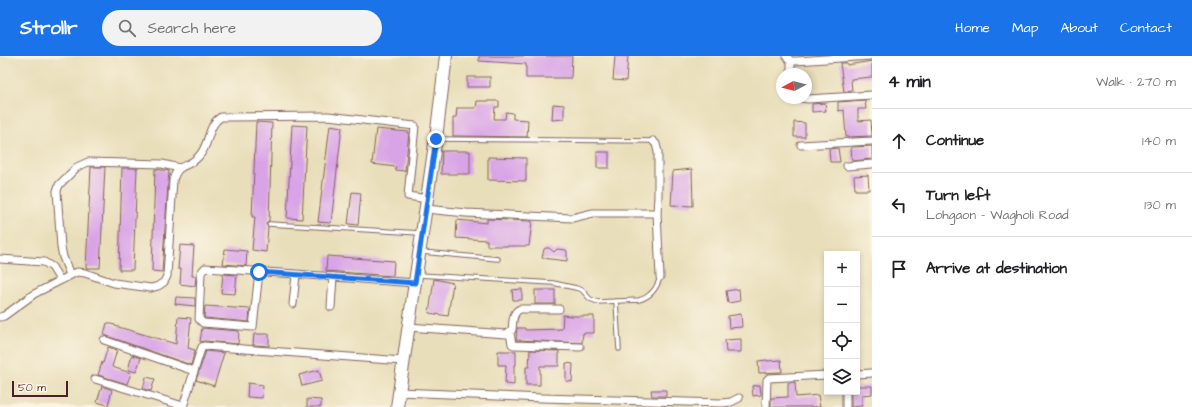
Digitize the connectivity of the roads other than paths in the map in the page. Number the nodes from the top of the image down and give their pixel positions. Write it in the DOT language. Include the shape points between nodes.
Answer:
graph roads {
  1 [pos="446,56"];
  2 [pos="870,56"];
  3 [pos="848,57"];
  4 [pos="789,58"];
  5 [pos="790,68"];
  6 [pos="872,95"];
  7 [pos="812,99"];
  8 [pos="436,139"];
  9 [pos="653,141"];
  10 [pos="872,141"];
  11 [pos="801,145"];
  12 [pos="872,164"];
  13 [pos="847,166"];
  14 [pos="180,168"];
  15 [pos="426,204"];
  16 [pos="657,213"];
  17 [pos="269,224"];
  18 [pos="422,233"];
  19 [pos="420,252"];
  20 [pos="0,259"];
  21 [pos="498,259"];
  22 [pos="259,272"];
  23 [pos="296,274"];
  24 [pos="70,275"];
  25 [pos="334,277"];
  26 [pos="660,277"];
  27 [pos="416,279"];
  28 [pos="60,280"];
  29 [pos="616,301"];
  30 [pos="293,304"];
  31 [pos="330,307"];
  32 [pos="559,309"];
  33 [pos="0,317"];
  34 [pos="408,326"];
  35 [pos="510,333"];
  36 [pos="104,340"];
  37 [pos="580,347"];
  38 [pos="619,349"];
  39 [pos="403,361"];
  40 [pos="194,371"];
  41 [pos="872,373"];
  42 [pos="860,374"];
  43 [pos="824,375"];
  44 [pos="95,379"];
  45 [pos="399,392"];
  46 [pos="846,395"];
  47 [pos="739,398"];
  48 [pos="183,407"];
  49 [pos="396,407"];
  50 [pos="766,407"];
  51 [pos="846,407"];
  1 -- 8 [label="main road"];
  2 -- 3 [label="street"];
  3 -- 4 [label="street"];
  4 -- 5 [label="street"];
  6 -- 7 [label="street"];
  8 -- 9 [label="lane"];
  8 -- 15 [label="main road"];
  9 -- 16 [label="street" via="658,152"];
  10 -- 11 [label="street"];
  12 -- 13 [label="street"];
  14 -- 15 [label="street" via="194,162 203,151 213,125 221,116 328,116 391,122 416,126 408,196"];
  14 -- 24 [label="street" via="173,180 167,276 164,282 151,288 114,283 85,273"];
  14 -- 24 [label="street" via="162,164 88,162 77,167 59,185 57,191 61,247"];
  15 -- 16 [label="street" via="466,213 572,218 593,213"];
  15 -- 18 [label="main road"];
  16 -- 26 [label="street"];
  17 -- 18 [label="lane"];
  18 -- 19 [label="main road"];
  19 -- 21 [label="lane"];
  19 -- 27 [label="main road"];
  20 -- 28 [label="street" via="44,262 52,267"];
  22 -- 22 [label="street" via="253,327 203,323 199,319 201,273 205,268"];
  22 -- 23 [label="street"];
  23 -- 25 [label="street"];
  23 -- 30 [label="street"];
  24 -- 28 [label="street"];
  25 -- 27 [label="street"];
  25 -- 31 [label="street"];
  26 -- 29 [label="lane" via="658,284 645,299"];
  27 -- 29 [label="lane" via="553,283 582,290 590,299 598,302"];
  27 -- 34 [label="main road"];
  28 -- 33 [label="street"];
  29 -- 38 [label="lane"];
  32 -- 35 [label="street" via="516,310"];
  34 -- 35 [label="street"];
  34 -- 39 [label="main road"];
  35 -- 37 [label="street" via="514,346"];
  36 -- 40 [label="street"];
  39 -- 40 [label="street" via="204,346"];
  39 -- 45 [label="main road"];
  40 -- 48 [label="street"];
  41 -- 42 [label="street"];
  43 -- 50 [label="street" via="769,378"];
  44 -- 48 [label="street"];
  45 -- 47 [label="street" via="722,402 731,402"];
  45 -- 49 [label="main road"];
  46 -- 51 [label="street"];
}
